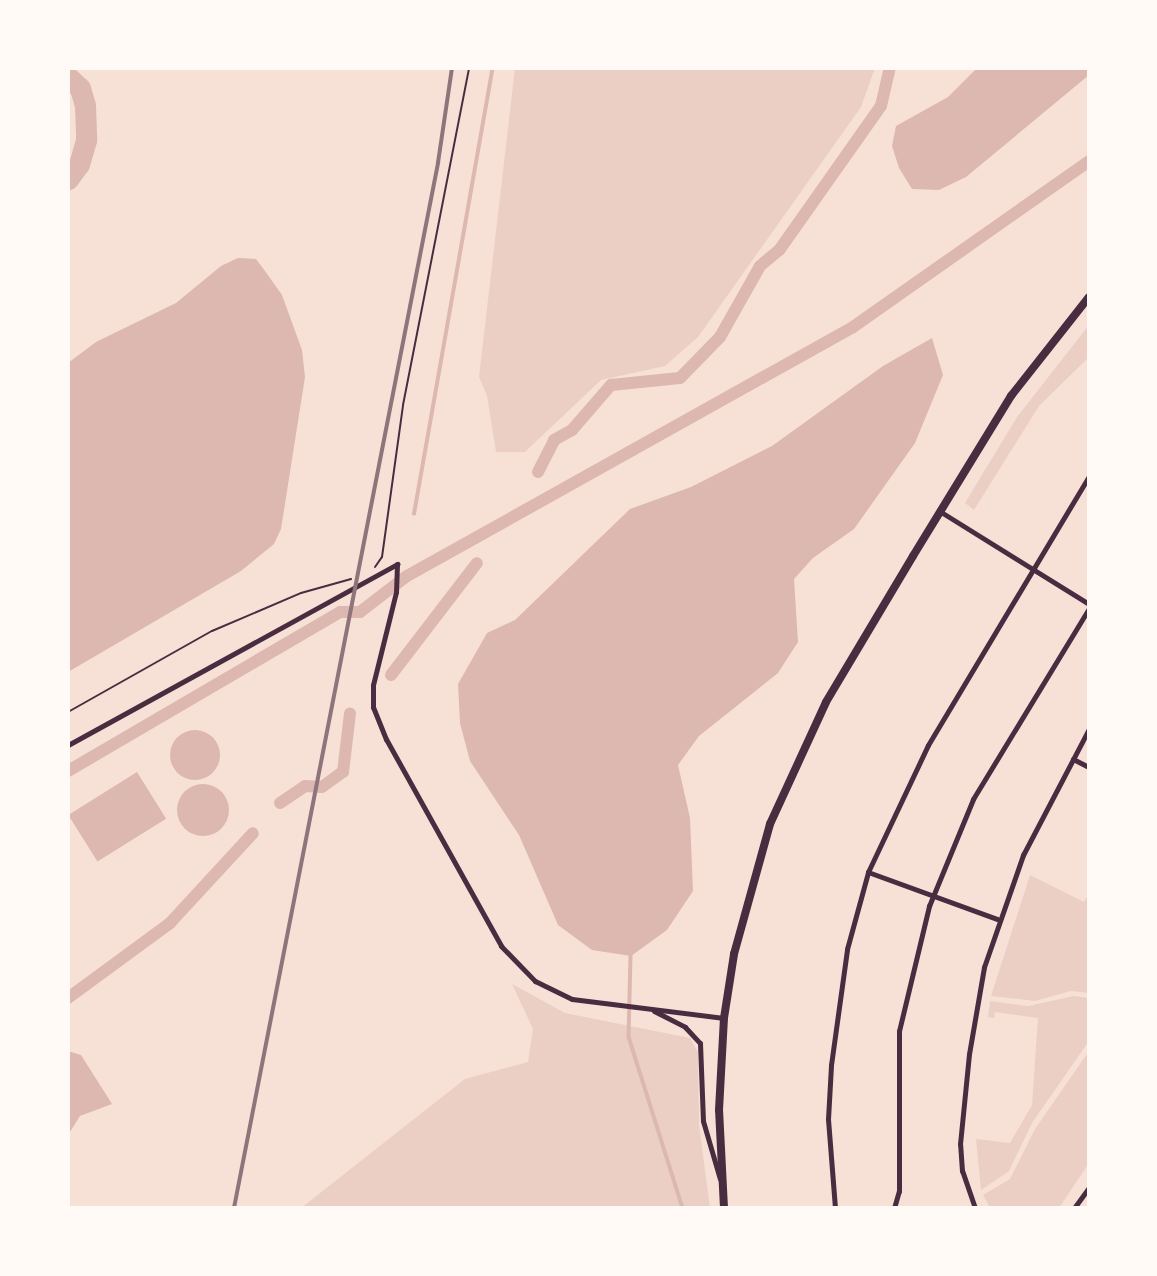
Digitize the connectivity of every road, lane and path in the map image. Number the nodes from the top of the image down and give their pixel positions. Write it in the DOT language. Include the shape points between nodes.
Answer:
graph roads {
  1 [pos="469,68"];
  2 [pos="1089,297"];
  3 [pos="1089,476"];
  4 [pos="941,512"];
  5 [pos="1033,569"];
  6 [pos="366,572"];
  7 [pos="357,576"];
  8 [pos="1089,606"];
  9 [pos="68,712"];
  10 [pos="1089,729"];
  11 [pos="68,745"];
  12 [pos="1073,759"];
  13 [pos="1089,768"];
  14 [pos="868,872"];
  15 [pos="933,895"];
  16 [pos="997,919"];
  17 [pos="651,1010"];
  18 [pos="724,1018"];
  19 [pos="721,1183"];
  20 [pos="1089,1187"];
  21 [pos="724,1208"];
  22 [pos="835,1208"];
  23 [pos="894,1208"];
  24 [pos="975,1208"];
  25 [pos="1074,1208"];
  1 -- 6 [label="path" via="403,405 382,557"];
  2 -- 4 [label="main road" via="1011,396"];
  3 -- 5 [label="street"];
  4 -- 5 [label="street"];
  4 -- 18 [label="main road" via="826,702 779,803 755,869"];
  5 -- 8 [label="street"];
  5 -- 14 [label="street" via="911,776"];
  7 -- 9 [label="path" via="301,593 212,631"];
  8 -- 15 [label="street" via="974,799"];
  10 -- 12 [label="street"];
  11 -- 17 [label="street" via="397,564 396,592 372,694 386,739 516,966 572,999"];
  12 -- 13 [label="street"];
  12 -- 16 [label="street" via="1023,855"];
  14 -- 15 [label="street"];
  14 -- 22 [label="street" via="847,948 831,1065 828,1119"];
  15 -- 16 [label="street"];
  15 -- 23 [label="street" via="899,1031 899,1191"];
  16 -- 24 [label="street" via="969,1054 961,1134 962,1171"];
  17 -- 18 [label="street"];
  17 -- 19 [label="street" via="685,1027 701,1043 703,1121"];
  18 -- 19 [label="main road"];
  19 -- 21 [label="main road"];
  20 -- 25 [label="street"];
}
